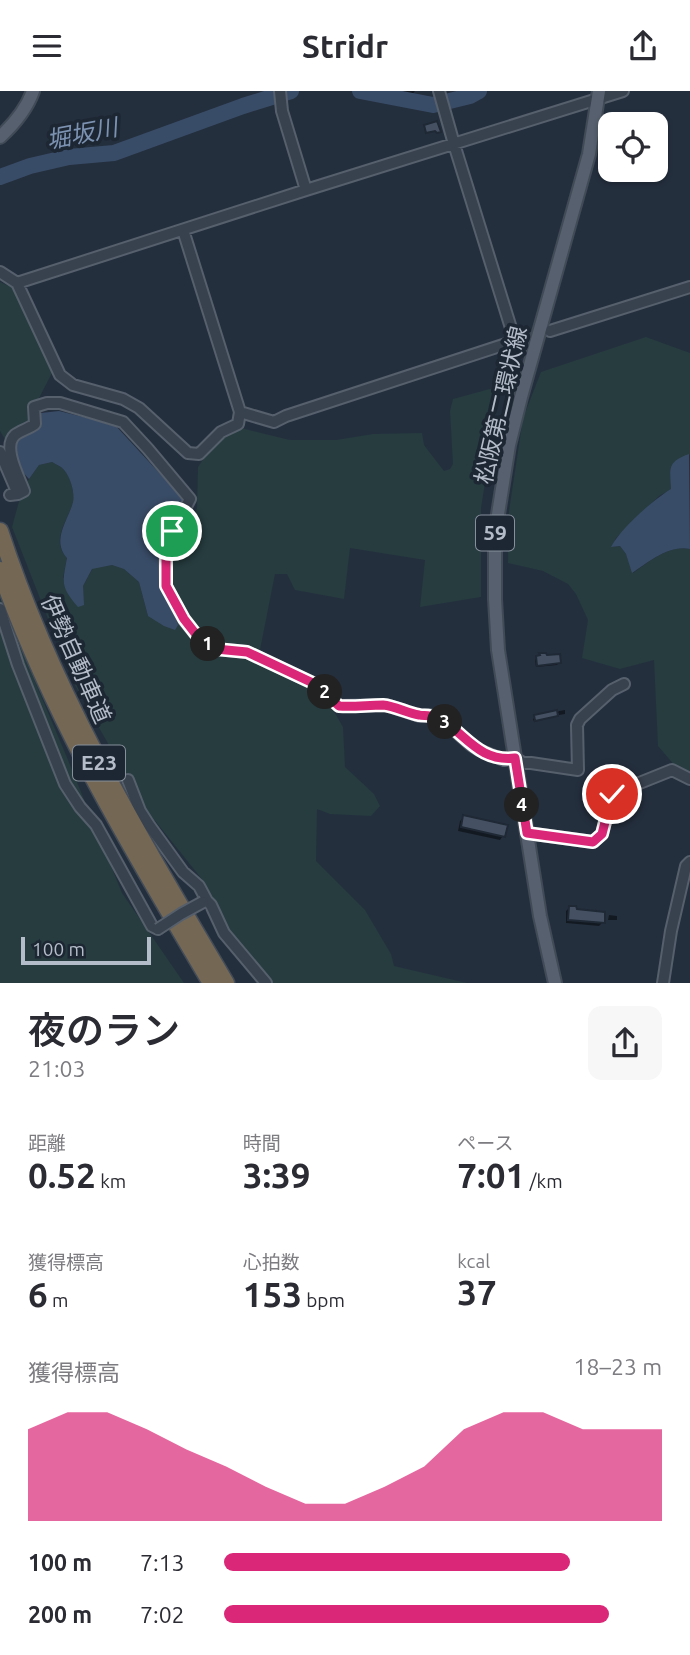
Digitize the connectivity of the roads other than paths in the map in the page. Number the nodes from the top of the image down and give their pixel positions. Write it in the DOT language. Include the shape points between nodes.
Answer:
graph roads {
  1 [pos="33,91"];
  2 [pos="281,91"];
  3 [pos="439,91"];
  4 [pos="623,91"];
  5 [pos="599,95"];
  6 [pos="0,137"];
  7 [pos="454,144"];
  8 [pos="306,190"];
  9 [pos="183,230"];
  10 [pos="0,272"];
  11 [pos="18,283"];
  12 [pos="690,287"];
  13 [pos="550,331"];
  14 [pos="240,412"];
  15 [pos="0,452"];
  16 [pos="0,531"];
  17 [pos="0,571"];
  18 [pos="0,609"];
  19 [pos="624,684"];
  20 [pos="515,758"];
  21 [pos="690,779"];
  22 [pos="128,780"];
  23 [pos="527,833"];
  24 [pos="690,862"];
  25 [pos="205,902"];
  26 [pos="211,983"];
  27 [pos="226,983"];
  28 [pos="266,983"];
  29 [pos="555,983"];
  30 [pos="663,983"];
  1 -- 6 [label="main road"];
  2 -- 8 [label="street" via="282,111"];
  3 -- 7 [label="street"];
  4 -- 5 [label="street"];
  5 -- 7 [label="street"];
  5 -- 20 [label="main road, 松阪第二環状線 / 59" via="589,155 520,397 495,533 498,650"];
  7 -- 8 [label="street"];
  7 -- 14 [label="street" via="515,341 274,422"];
  8 -- 9 [label="street"];
  9 -- 11 [label="street"];
  9 -- 14 [label="street"];
  10 -- 11 [label="street"];
  11 -- 14 [label="street" via="60,375 73,385 139,408 188,453 199,454 221,432 238,424"];
  12 -- 13 [label="street"];
  15 -- 20 [label="street" via="14,494 24,491 9,450 15,435 35,424 36,405 61,403 123,422 190,499 167,542 166,586 198,637 216,649 247,652 315,684 339,706 386,705 429,715 479,750 505,760"];
  16 -- 27 [label="highway, 伊勢自動車道 / E23" via="38,634 88,742"];
  17 -- 26 [label="highway, 伊勢自動車道 / E23" via="76,748"];
  18 -- 25 [label="street, bridge" via="65,784 96,825 152,926 158,929"];
  19 -- 20 [label="street" via="580,719 578,770 523,764"];
  20 -- 23 [label="main road, 松阪第二環状線 / 59"];
  21 -- 23 [label="street" via="672,770 612,794 602,834 593,842"];
  22 -- 25 [label="street" via="140,811 177,865 199,886"];
  23 -- 29 [label="main road, 松阪第二環状線 / 59"];
  24 -- 30 [label="street" via="671,931"];
  25 -- 28 [label="street"];
}
